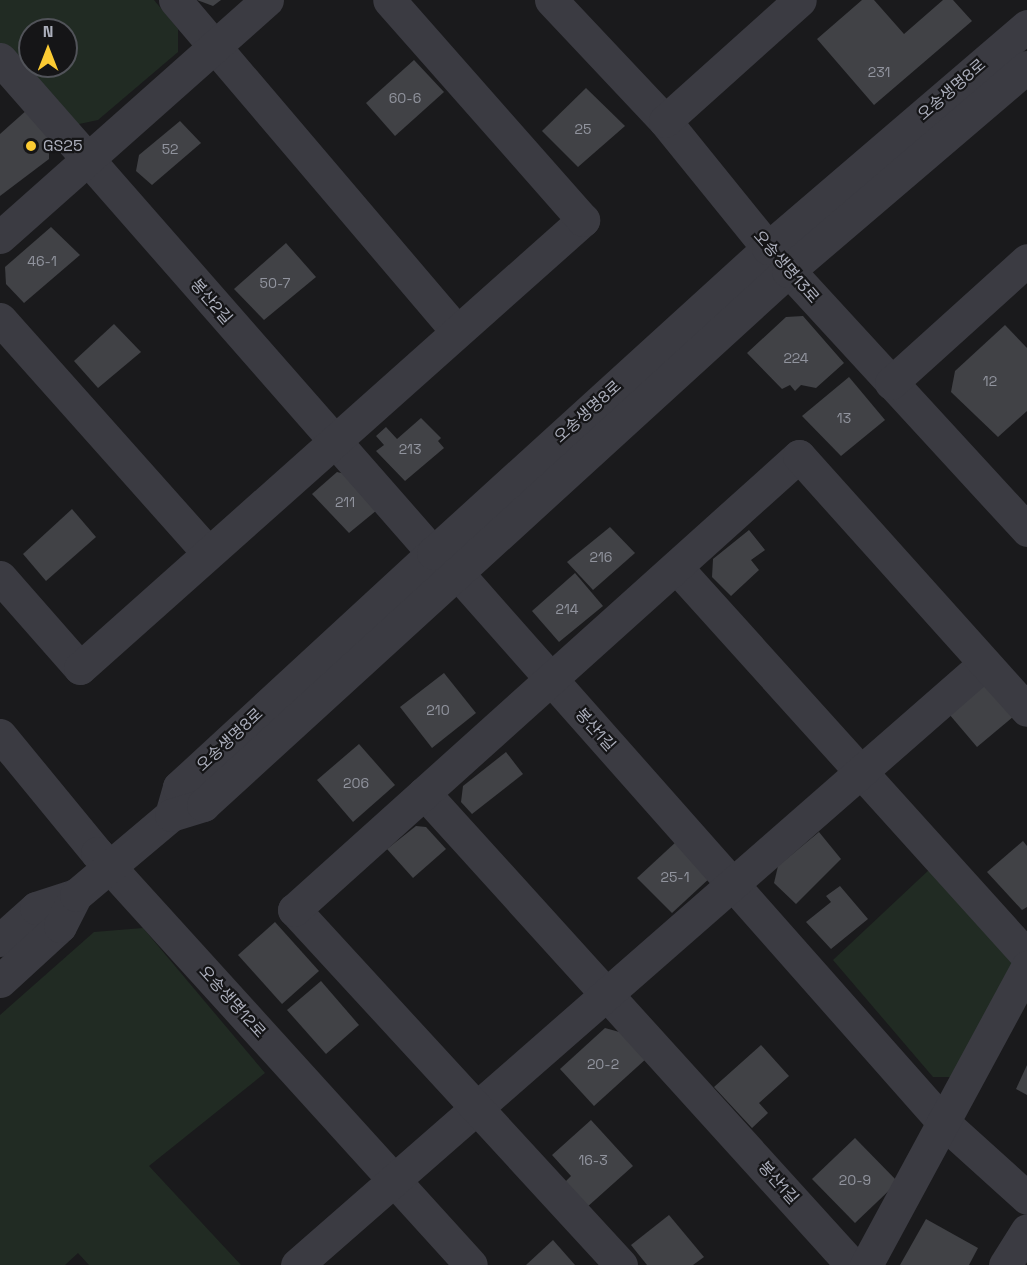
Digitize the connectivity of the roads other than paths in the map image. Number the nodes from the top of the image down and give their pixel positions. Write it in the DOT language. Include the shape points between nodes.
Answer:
graph roads {
  1 [pos="175,0"];
  2 [pos="267,0"];
  3 [pos="389,0"];
  4 [pos="551,0"];
  5 [pos="800,0"];
  6 [pos="1027,26"];
  7 [pos="216,46"];
  8 [pos="0,59"];
  9 [pos="1027,67"];
  10 [pos="665,121"];
  11 [pos="88,159"];
  12 [pos="0,237"];
  13 [pos="778,259"];
  14 [pos="1027,260"];
  15 [pos="0,320"];
  16 [pos="456,330"];
  17 [pos="891,383"];
  18 [pos="335,445"];
  19 [pos="1027,530"];
  20 [pos="207,551"];
  21 [pos="433,553"];
  22 [pos="676,567"];
  23 [pos="459,575"];
  24 [pos="0,577"];
  25 [pos="984,664"];
  26 [pos="551,679"];
  27 [pos="1027,710"];
  28 [pos="0,735"];
  29 [pos="863,770"];
  30 [pos="424,792"];
  31 [pos="171,815"];
  32 [pos="110,867"];
  33 [pos="732,884"];
  34 [pos="76,895"];
  35 [pos="0,940"];
  36 [pos="1027,956"];
  37 [pos="1027,967"];
  38 [pos="0,981"];
  39 [pos="607,994"];
  40 [pos="478,1107"];
  41 [pos="943,1122"];
  42 [pos="393,1180"];
  43 [pos="1027,1198"];
  44 [pos="1027,1230"];
  45 [pos="310,1261"];
  46 [pos="471,1265"];
  47 [pos="621,1265"];
  48 [pos="852,1265"];
  49 [pos="866,1265"];
  50 [pos="1005,1265"];
  1 -- 7 [label="street"];
  2 -- 7 [label="street"];
  3 -- 16 [label="street" via="584,220"];
  4 -- 10 [label="street, 오송생명13로"];
  5 -- 10 [label="street"];
  6 -- 13 [label="street, 오송생명8로"];
  7 -- 11 [label="street"];
  7 -- 16 [label="street"];
  8 -- 11 [label="street, 봉산2길"];
  9 -- 13 [label="street, 오송생명8로"];
  10 -- 13 [label="street, 오송생명13로"];
  11 -- 12 [label="street"];
  11 -- 18 [label="street, 봉산2길"];
  13 -- 17 [label="street, 오송생명13로"];
  13 -- 21 [label="street, 오송생명8로"];
  13 -- 23 [label="street, 오송생명8로"];
  14 -- 17 [label="street"];
  15 -- 20 [label="street"];
  16 -- 18 [label="street"];
  17 -- 19 [label="street, 오송생명13로"];
  18 -- 20 [label="street"];
  18 -- 21 [label="street, 봉산2길"];
  20 -- 24 [label="street" via="80,668"];
  21 -- 31 [label="street, 오송생명8로" via="179,787"];
  22 -- 25 [label="street" via="799,456"];
  22 -- 26 [label="street"];
  22 -- 29 [label="street"];
  23 -- 26 [label="street, 봉산1길"];
  23 -- 31 [label="street, 오송생명8로" via="202,806"];
  25 -- 27 [label="street"];
  25 -- 29 [label="street"];
  26 -- 30 [label="street"];
  26 -- 33 [label="street, 봉산1길"];
  28 -- 32 [label="street, 오송생명12로"];
  29 -- 33 [label="street"];
  29 -- 36 [label="street"];
  30 -- 39 [label="street, 봉산1길"];
  30 -- 40 [label="street" via="294,910"];
  31 -- 32 [label="street, 오송생명8로"];
  32 -- 34 [label="street, 오송생명8로"];
  32 -- 42 [label="street, 오송생명12로"];
  33 -- 39 [label="street"];
  33 -- 41 [label="street, 봉산1길"];
  34 -- 35 [label="street, 오송생명8로" via="36,908"];
  34 -- 38 [label="street, 오송생명8로" via="60,926"];
  37 -- 41 [label="street"];
  39 -- 40 [label="street"];
  39 -- 48 [label="street, 봉산1길"];
  40 -- 42 [label="street"];
  40 -- 47 [label="street"];
  41 -- 43 [label="street, 봉산1길"];
  41 -- 49 [label="street"];
  42 -- 45 [label="street"];
  42 -- 46 [label="street, 오송생명12로"];
  44 -- 50 [label="street"];
}
